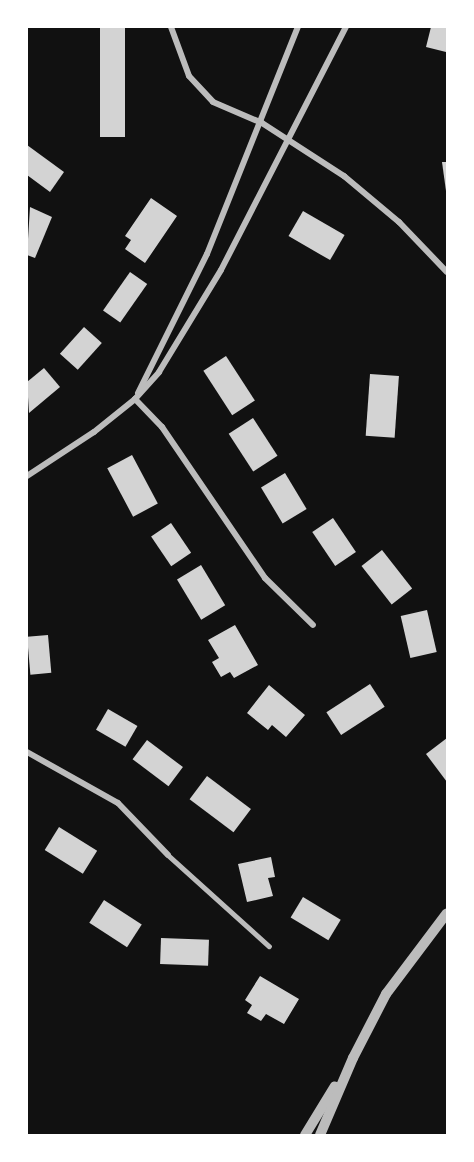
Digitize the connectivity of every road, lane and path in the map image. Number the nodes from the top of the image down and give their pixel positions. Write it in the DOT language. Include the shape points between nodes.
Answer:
graph roads {
  1 [pos="171,27"];
  2 [pos="298,27"];
  3 [pos="346,27"];
  4 [pos="262,123"];
  5 [pos="290,141"];
  6 [pos="447,272"];
  7 [pos="135,399"];
  8 [pos="27,476"];
  9 [pos="313,625"];
  10 [pos="27,752"];
  11 [pos="168,855"];
  12 [pos="447,913"];
  13 [pos="269,946"];
  14 [pos="353,1058"];
  15 [pos="305,1135"];
  16 [pos="320,1135"];
  1 -- 4 [label="street" via="182,63 200,90 213,102"];
  2 -- 4 [label="street"];
  3 -- 5 [label="street"];
  4 -- 5 [label="street"];
  4 -- 7 [label="street" via="207,254"];
  5 -- 6 [label="street" via="373,199"];
  5 -- 7 [label="street" via="222,270 159,372"];
  7 -- 8 [label="street"];
  7 -- 9 [label="street" via="162,427 265,578"];
  10 -- 11 [label="street" via="118,803"];
  11 -- 13 [label="lane"];
  12 -- 14 [label="street" via="386,994"];
  14 -- 15 [label="street"];
  14 -- 16 [label="street"];
}
